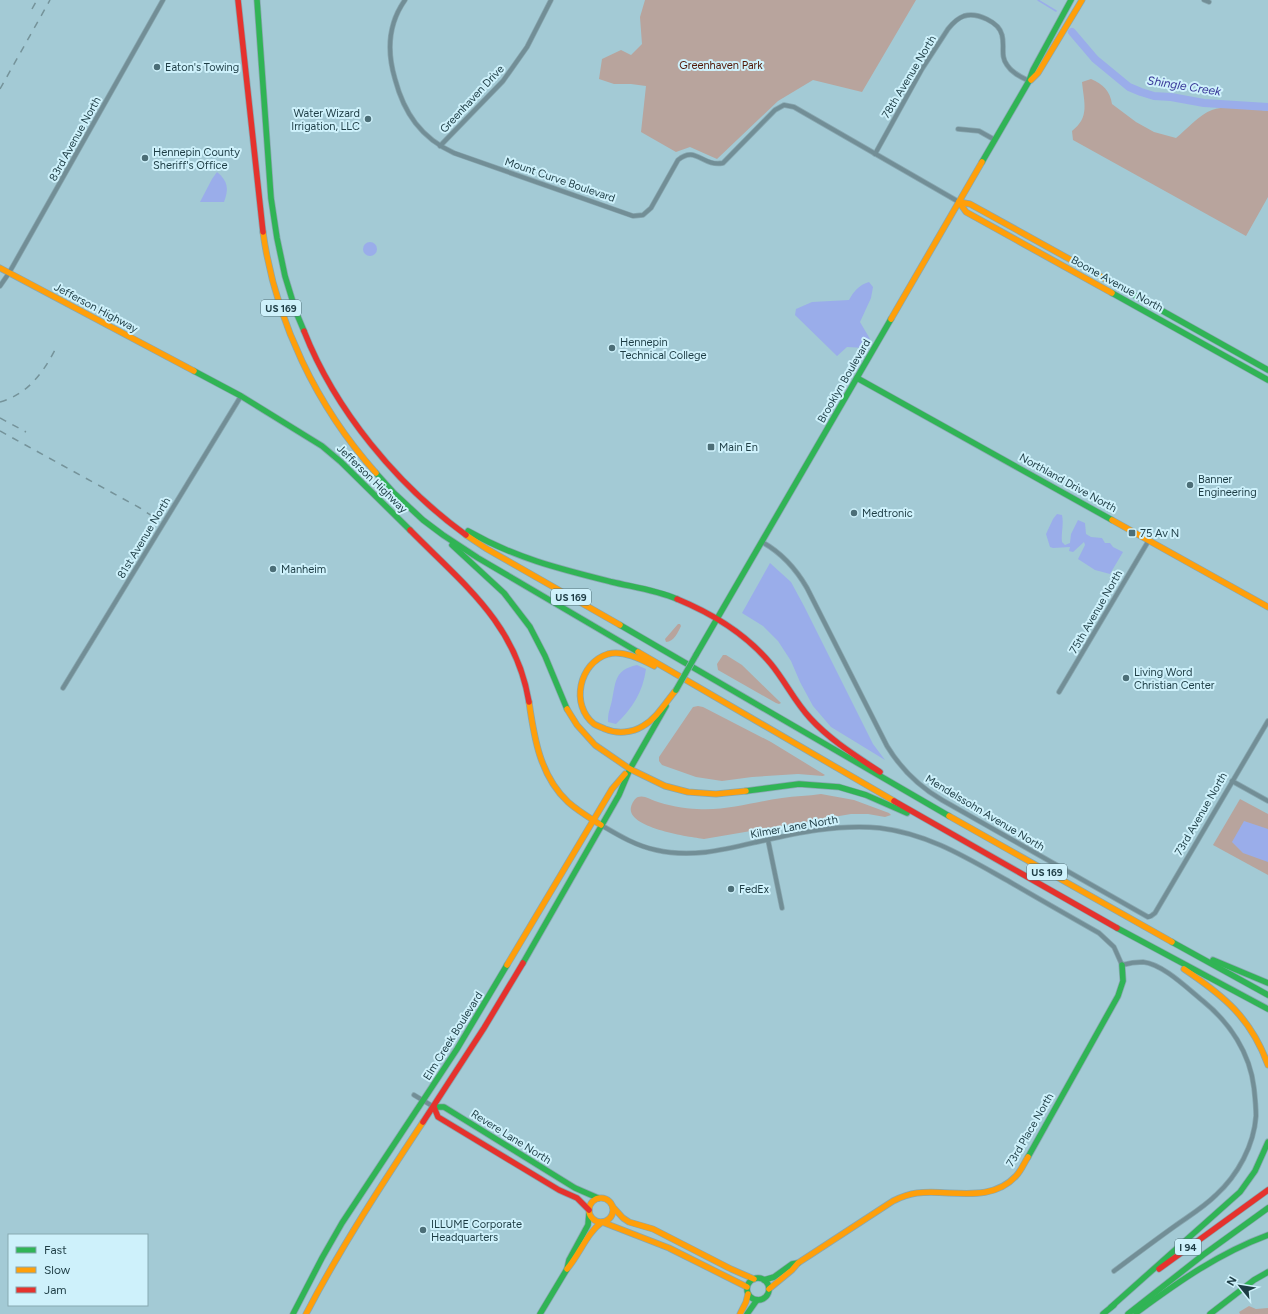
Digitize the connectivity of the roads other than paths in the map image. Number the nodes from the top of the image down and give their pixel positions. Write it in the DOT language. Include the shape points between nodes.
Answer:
graph roads {
  1 [pos="163,0"];
  2 [pos="233,0"];
  3 [pos="238,0"];
  4 [pos="257,0"];
  5 [pos="405,0"];
  6 [pos="551,0"];
  7 [pos="1071,0"];
  8 [pos="1082,0"];
  9 [pos="1204,0"];
  10 [pos="1209,2"];
  11 [pos="242,31"];
  12 [pos="1029,82"];
  13 [pos="784,105"];
  14 [pos="958,129"];
  15 [pos="995,140"];
  16 [pos="440,146"];
  17 [pos="875,154"];
  18 [pos="959,202"];
  19 [pos="0,268"];
  20 [pos="9,273"];
  21 [pos="0,286"];
  22 [pos="1268,370"];
  23 [pos="857,378"];
  24 [pos="1268,380"];
  25 [pos="240,396"];
  26 [pos="417,494"];
  27 [pos="441,534"];
  28 [pos="1149,540"];
  29 [pos="762,542"];
  30 [pos="1268,607"];
  31 [pos="717,620"];
  32 [pos="63,688"];
  33 [pos="676,690"];
  34 [pos="1059,692"];
  35 [pos="724,703"];
  36 [pos="1268,721"];
  37 [pos="630,769"];
  38 [pos="1232,781"];
  39 [pos="921,800"];
  40 [pos="1268,801"];
  41 [pos="593,820"];
  42 [pos="601,825"];
  43 [pos="768,840"];
  44 [pos="974,847"];
  45 [pos="782,908"];
  46 [pos="1151,916"];
  47 [pos="1136,939"];
  48 [pos="1173,944"];
  49 [pos="1122,965"];
  50 [pos="1268,983"];
  51 [pos="1268,995"];
  52 [pos="1268,1009"];
  53 [pos="1268,1065"];
  54 [pos="414,1095"];
  55 [pos="424,1101"];
  56 [pos="434,1107"];
  57 [pos="1268,1142"];
  58 [pos="1268,1190"];
  59 [pos="598,1198"];
  60 [pos="613,1208"];
  61 [pos="1268,1208"];
  62 [pos="589,1212"];
  63 [pos="602,1222"];
  64 [pos="1268,1235"];
  65 [pos="798,1263"];
  66 [pos="567,1269"];
  67 [pos="1114,1271"];
  68 [pos="1268,1272"];
  69 [pos="754,1278"];
  70 [pos="764,1280"];
  71 [pos="747,1287"];
  72 [pos="769,1289"];
  73 [pos="748,1294"];
  74 [pos="757,1300"];
  75 [pos="1111,1307"];
  76 [pos="293,1314"];
  77 [pos="306,1314"];
  78 [pos="540,1314"];
  79 [pos="740,1314"];
  80 [pos="747,1314"];
  81 [pos="1103,1314"];
  82 [pos="1128,1314"];
  83 [pos="1135,1314"];
  84 [pos="1210,1314"];
  1 -- 20 [label="street, 83rd Avenue North"];
  2 -- 11 [label="main road"];
  3 -- 11 [label="main road, US 169"];
  4 -- 26 [label="main road, US 169" via="272,203 281,261 291,298 302,330 334,393 376,451"];
  5 -- 16 [label="street, Mount Curve Boulevard" via="392,27 390,63 400,97 411,118"];
  6 -- 16 [label="street, Greenhaven Drive" via="527,47 508,76"];
  7 -- 12 [label="main road, Brooklyn Boulevard"];
  8 -- 12 [label="main road, Brooklyn Boulevard" via="1038,73"];
  9 -- 10 [label="street"];
  11 -- 27 [label="main road, US 169" via="262,229 282,312 308,372 355,447 402,500"];
  12 -- 15 [label="main road, Brooklyn Boulevard"];
  12 -- 17 [label="street, 78th Avenue North" via="1008,66 1003,53 1002,34 995,24 978,16 965,16 948,29 922,69"];
  13 -- 16 [label="street, Mount Curve Boulevard" via="775,110 723,163 708,162 694,154 684,155 678,160 651,208 638,216"];
  13 -- 17 [label="street, Boone Avenue North" via="794,107"];
  14 -- 15 [label="street" via="978,131"];
  15 -- 18 [label="main road, Brooklyn Boulevard"];
  17 -- 18 [label="street, Boone Avenue North"];
  18 -- 22 [label="main road, Boone Avenue North" via="970,204"];
  18 -- 23 [label="main road, Brooklyn Boulevard"];
  18 -- 24 [label="main road, Boone Avenue North" via="966,212"];
  19 -- 20 [label="main road, Jefferson Highway"];
  20 -- 21 [label="street, 83rd Avenue North"];
  20 -- 25 [label="main road, Jefferson Highway"];
  23 -- 28 [label="main road, Northland Drive North"];
  23 -- 29 [label="main road, Brooklyn Boulevard"];
  25 -- 32 [label="street, 81st Avenue North"];
  25 -- 41 [label="main road, Jefferson Highway" via="322,446 341,462 487,607 506,634 519,665 543,767 568,802"];
  26 -- 31 [label="main road" via="469,532 512,554 541,564 657,592 682,601"];
  26 -- 39 [label="main road, US 169" via="454,526 487,549"];
  27 -- 35 [label="main road, US 169"];
  27 -- 37 [label="main road" via="504,593 530,627 545,656 564,704 577,725 595,745"];
  28 -- 30 [label="main road, Northland Drive North"];
  28 -- 34 [label="street, 75th Avenue North"];
  29 -- 31 [label="main road, Brooklyn Boulevard"];
  29 -- 46 [label="street, Mendelssohn Avenue North" via="782,555 808,588 887,746 914,780 932,794 1145,915"];
  31 -- 33 [label="main road, Brooklyn Boulevard, bridge"];
  31 -- 39 [label="main road" via="745,638 765,657 802,708 834,740"];
  33 -- 35 [label="main road" via="647,723 626,732 607,730 594,724 584,712 580,701 580,682 588,668 602,656 614,653 625,654 645,662"];
  33 -- 37 [label="main road, Elm Creek Boulevard"];
  35 -- 44 [label="main road, US 169"];
  36 -- 38 [label="street, 73rd Avenue North"];
  37 -- 41 [label="main road, Elm Creek Boulevard" via="612,789"];
  37 -- 42 [label="main road, Elm Creek Boulevard" via="619,795"];
  37 -- 44 [label="main road" via="665,786 688,792 716,794 799,784 853,790 885,802"];
  38 -- 40 [label="street"];
  38 -- 46 [label="street, 73rd Avenue North"];
  39 -- 48 [label="main road, US 169"];
  41 -- 42 [label="main road, Jefferson Highway"];
  41 -- 55 [label="main road, Elm Creek Boulevard" via="458,1049"];
  42 -- 43 [label="street, Kilmer Lane North" via="642,846 682,854 716,851"];
  42 -- 56 [label="main road, Elm Creek Boulevard" via="514,978"];
  43 -- 45 [label="street"];
  43 -- 49 [label="street, Kilmer Lane North" via="843,827 879,828 920,836 952,850 1099,933 1114,947"];
  44 -- 47 [label="main road, US 169"];
  47 -- 52 [label="main road, US 169"];
  47 -- 53 [label="main road" via="1209,985 1231,1004 1253,1031"];
  48 -- 50 [label="main road"];
  48 -- 51 [label="main road, US 169"];
  49 -- 65 [label="main road, 73rd Place North" via="1123,981 1118,996 1018,1174 1004,1186 990,1191 918,1193 903,1196"];
  49 -- 67 [label="street" via="1145,962 1159,968 1220,1016 1245,1055 1253,1083 1256,1115 1249,1145 1239,1166 1216,1196"];
  54 -- 55 [label="street, Revere Lane North"];
  55 -- 56 [label="street, Revere Lane North"];
  55 -- 76 [label="main road, Elm Creek Boulevard" via="342,1223"];
  56 -- 59 [label="main road, Revere Lane North" via="444,1107 575,1188"];
  56 -- 62 [label="main road, Revere Lane North" via="438,1117 577,1198"];
  56 -- 77 [label="main road, Elm Creek Boulevard" via="357,1222"];
  57 -- 75 [label="main road" via="1255,1171 1240,1192"];
  58 -- 75 [label="main road, I 94"];
  59 -- 60 [label="main road" via="609,1200"];
  59 -- 62 [label="main road" via="591,1203"];
  60 -- 63 [label="main road" via="612,1216"];
  60 -- 69 [label="main road" via="629,1222 653,1230"];
  61 -- 82 [label="main road, I 94"];
  62 -- 63 [label="main road" via="594,1220"];
  62 -- 66 [label="main road" via="588,1225 569,1260"];
  63 -- 66 [label="main road" via="593,1230 574,1263"];
  63 -- 71 [label="main road" via="647,1238 734,1278"];
  64 -- 83 [label="main road" via="1223,1254"];
  65 -- 70 [label="main road, 73rd Place North"];
  65 -- 72 [label="main road, 73rd Place North"];
  66 -- 78 [label="main road"];
  68 -- 84 [label="main road"];
  69 -- 70 [label="main road"];
  69 -- 71 [label="main road"];
  70 -- 72 [label="main road"];
  71 -- 73 [label="main road"];
  72 -- 74 [label="main road" via="764,1299"];
  73 -- 74 [label="main road"];
  73 -- 79 [label="main road"];
  74 -- 80 [label="main road"];
  75 -- 81 [label="main road, I 94"];
}
